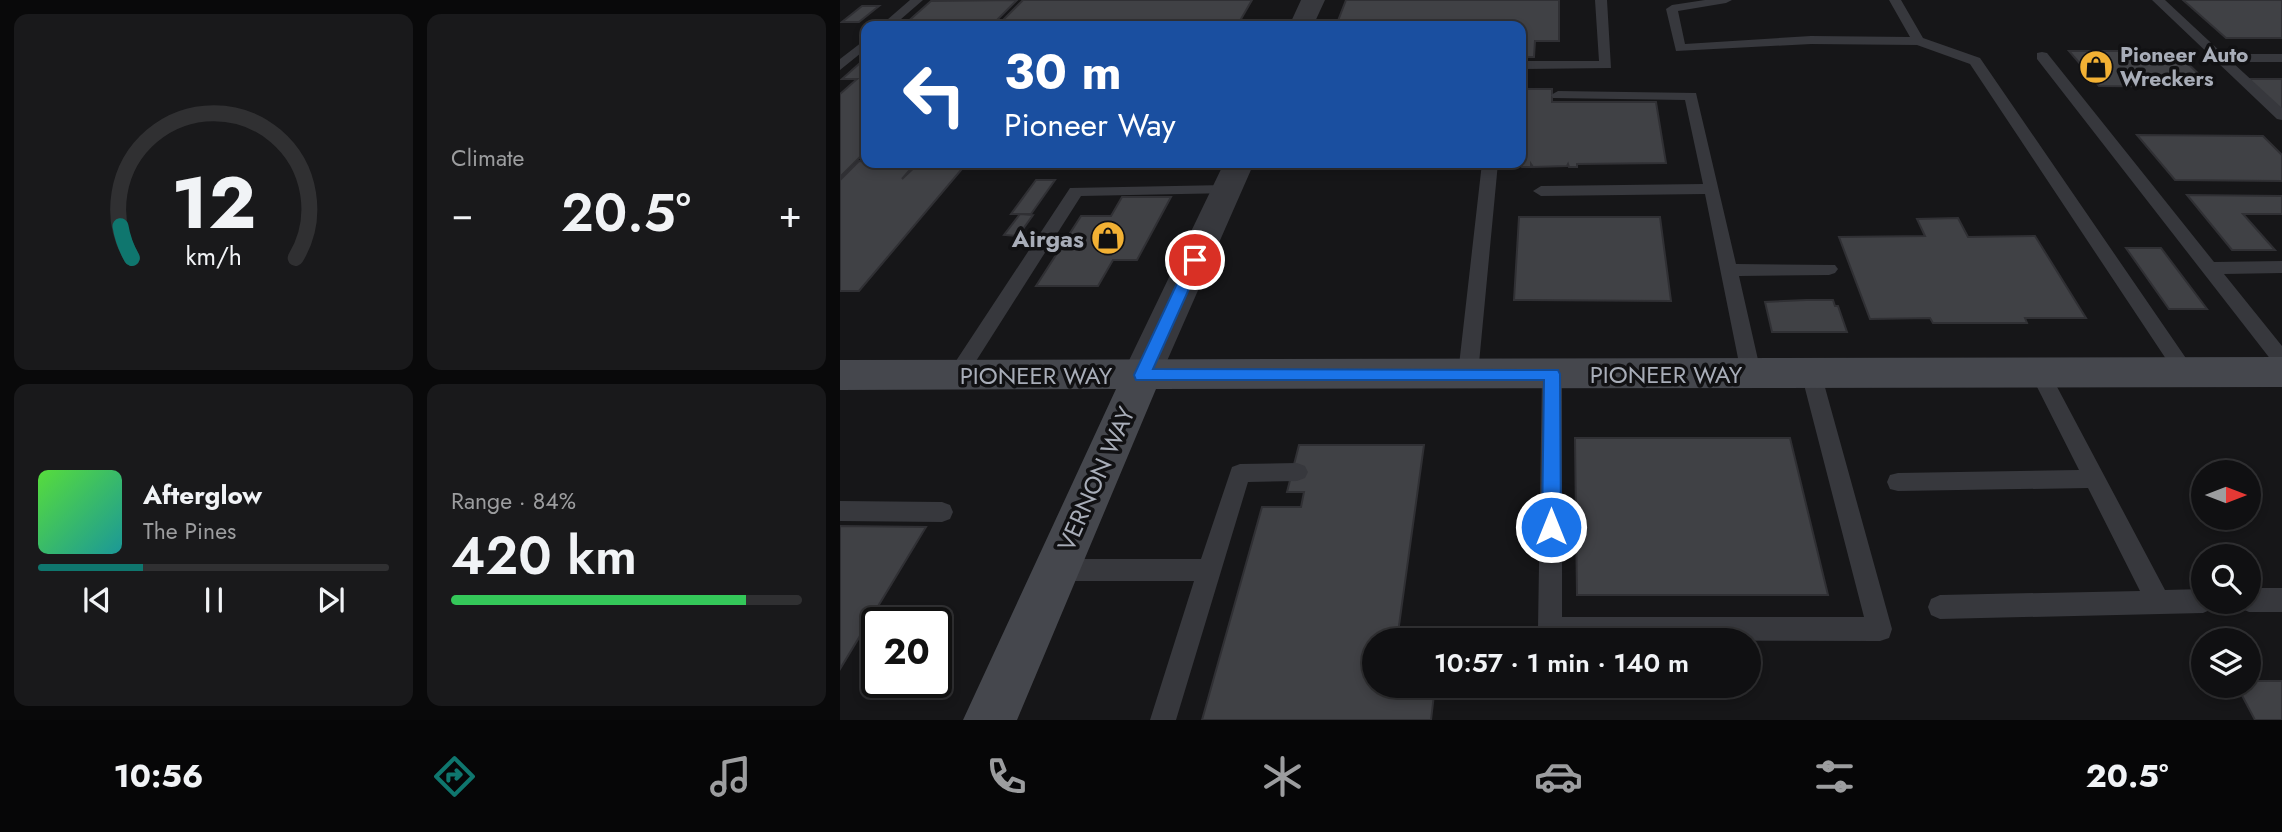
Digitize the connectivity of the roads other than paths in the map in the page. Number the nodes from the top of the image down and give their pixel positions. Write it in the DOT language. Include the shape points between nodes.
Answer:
graph roads {
  1 [pos="917,0"];
  2 [pos="1313,0"];
  3 [pos="1601,0"];
  4 [pos="1726,0"];
  5 [pos="1895,0"];
  6 [pos="2158,0"];
  7 [pos="892,21"];
  8 [pos="1303,21"];
  9 [pos="1918,41"];
  10 [pos="861,47"];
  11 [pos="2042,56"];
  12 [pos="2220,58"];
  13 [pos="2282,58"];
  14 [pos="1526,65"];
  15 [pos="840,66"];
  16 [pos="1558,95"];
  17 [pos="2282,116"];
  18 [pos="1489,168"];
  19 [pos="1233,177"];
  20 [pos="1711,189"];
  21 [pos="1541,191"];
  22 [pos="2282,267"];
  23 [pos="2209,268"];
  24 [pos="1829,269"];
  25 [pos="1729,270"];
  26 [pos="2282,360"];
  27 [pos="2185,372"];
  28 [pos="2282,372"];
  29 [pos="1751,373"];
  30 [pos="1811,373"];
  31 [pos="2040,373"];
  32 [pos="1468,374"];
  33 [pos="1552,374"];
  34 [pos="840,375"];
  35 [pos="957,375"];
  36 [pos="1142,375"];
  37 [pos="1297,472"];
  38 [pos="2095,479"];
  39 [pos="1898,482"];
  40 [pos="840,511"];
  41 [pos="942,512"];
  42 [pos="1056,570"];
  43 [pos="1210,570"];
  44 [pos="2261,600"];
  45 [pos="2282,600"];
  46 [pos="2191,601"];
  47 [pos="2158,602"];
  48 [pos="1940,607"];
  49 [pos="990,720"];
  50 [pos="1163,720"];
  1 -- 7 [label="lane"];
  2 -- 8 [label="street"];
  3 -- 14 [label="lane" via="1606,65"];
  4 -- 9 [label="lane" via="1672,9 1680,48 1811,40"];
  5 -- 9 [label="lane"];
  6 -- 12 [label="lane"];
  9 -- 27 [label="lane" via="1975,61"];
  10 -- 15 [label="lane"];
  11 -- 23 [label="lane"];
  12 -- 13 [label="lane"];
  12 -- 17 [label="lane"];
  16 -- 20 [label="lane" via="1690,96"];
  18 -- 32 [label="lane"];
  19 -- 35 [label="lane" via="1076,191"];
  19 -- 36 [label="street, VERNON WAY"];
  20 -- 21 [label="lane"];
  20 -- 25 [label="lane"];
  22 -- 23 [label="lane"];
  23 -- 26 [label="lane"];
  24 -- 25 [label="lane"];
  25 -- 29 [label="lane"];
  27 -- 28 [label="main road, PIONEER WAY"];
  27 -- 31 [label="main road, PIONEER WAY"];
  29 -- 30 [label="main road, PIONEER WAY"];
  29 -- 33 [label="main road, PIONEER WAY"];
  30 -- 31 [label="main road, PIONEER WAY"];
  30 -- 33 [label="lane" via="1880,629 1550,629"];
  31 -- 38 [label="lane"];
  32 -- 33 [label="main road, PIONEER WAY"];
  32 -- 36 [label="main road, PIONEER WAY"];
  34 -- 35 [label="main road, PIONEER WAY"];
  35 -- 36 [label="main road, PIONEER WAY"];
  36 -- 42 [label="main road, VERNON WAY"];
  37 -- 43 [label="lane" via="1240,472"];
  38 -- 39 [label="lane"];
  38 -- 47 [label="lane"];
  40 -- 41 [label="lane"];
  42 -- 43 [label="lane"];
  42 -- 49 [label="main road, VERNON WAY"];
  43 -- 50 [label="lane"];
  44 -- 45 [label="lane"];
  46 -- 47 [label="lane"];
  47 -- 48 [label="lane"];
}
